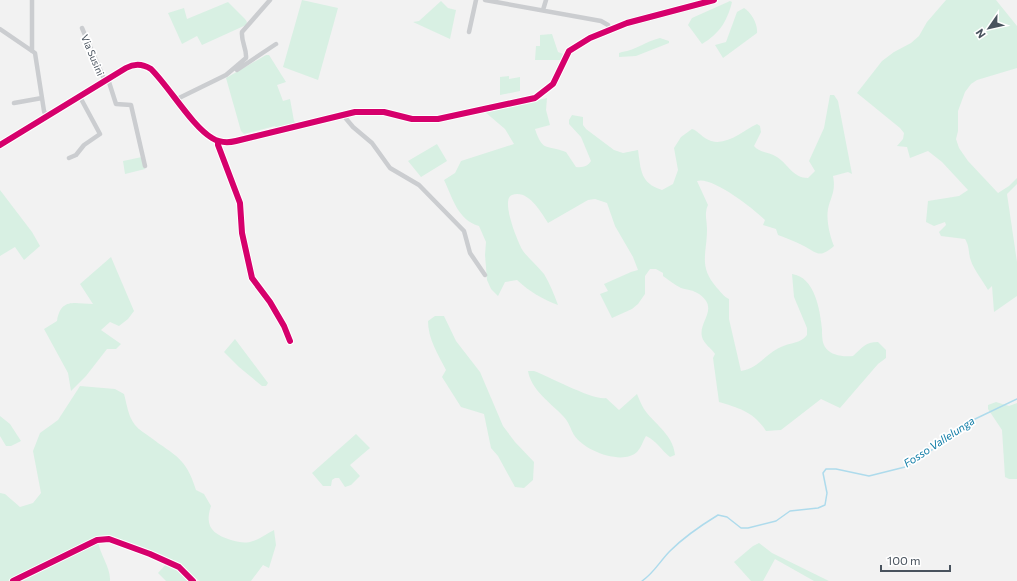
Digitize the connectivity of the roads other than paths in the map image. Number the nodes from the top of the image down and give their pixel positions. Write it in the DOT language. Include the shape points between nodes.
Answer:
graph roads {
  1 [pos="32,0"];
  2 [pos="270,0"];
  3 [pos="476,0"];
  4 [pos="485,0"];
  5 [pos="522,0"];
  6 [pos="546,0"];
  7 [pos="714,0"];
  8 [pos="520,5"];
  9 [pos="543,10"];
  10 [pos="82,28"];
  11 [pos="0,29"];
  12 [pos="609,29"];
  13 [pos="469,32"];
  14 [pos="276,44"];
  15 [pos="32,51"];
  16 [pos="226,75"];
  17 [pos="106,80"];
  18 [pos="80,97"];
  19 [pos="42,98"];
  20 [pos="177,99"];
  21 [pos="14,103"];
  22 [pos="343,115"];
  23 [pos="47,118"];
  24 [pos="218,141"];
  25 [pos="0,145"];
  26 [pos="69,158"];
  27 [pos="145,166"];
  28 [pos="484,275"];
  29 [pos="290,341"];
  30 [pos="13,581"];
  31 [pos="193,581"];
  1 -- 15 [label="street"];
  2 -- 16 [label="street" via="242,32 246,58"];
  3 -- 13 [label="street"];
  4 -- 8 [label="street"];
  5 -- 8 [label="street"];
  6 -- 9 [label="street"];
  7 -- 12 [label="street"];
  8 -- 9 [label="street"];
  9 -- 12 [label="street" via="601,21 608,25"];
  10 -- 17 [label="street, Via Susini"];
  11 -- 15 [label="street"];
  12 -- 22 [label="street" via="571,49 564,58 553,84 534,98 438,119 412,119 370,111"];
  14 -- 16 [label="street" via="254,60"];
  15 -- 19 [label="street" via="35,53"];
  16 -- 20 [label="street"];
  17 -- 18 [label="street"];
  17 -- 20 [label="street" via="132,65 144,65 154,72"];
  17 -- 27 [label="street, Via Susini" via="116,104 131,105"];
  18 -- 23 [label="street"];
  18 -- 26 [label="street" via="100,134"];
  19 -- 21 [label="street"];
  19 -- 23 [label="street"];
  20 -- 24 [label="street" via="198,126"];
  22 -- 24 [label="street" via="236,142"];
  22 -- 28 [label="street" via="372,143 390,168 416,182 464,231 470,253"];
  23 -- 25 [label="street"];
  24 -- 29 [label="street" via="240,203 242,233 252,278 270,302"];
  30 -- 31 [label="street" via="97,540 108,539 179,567"];
}
